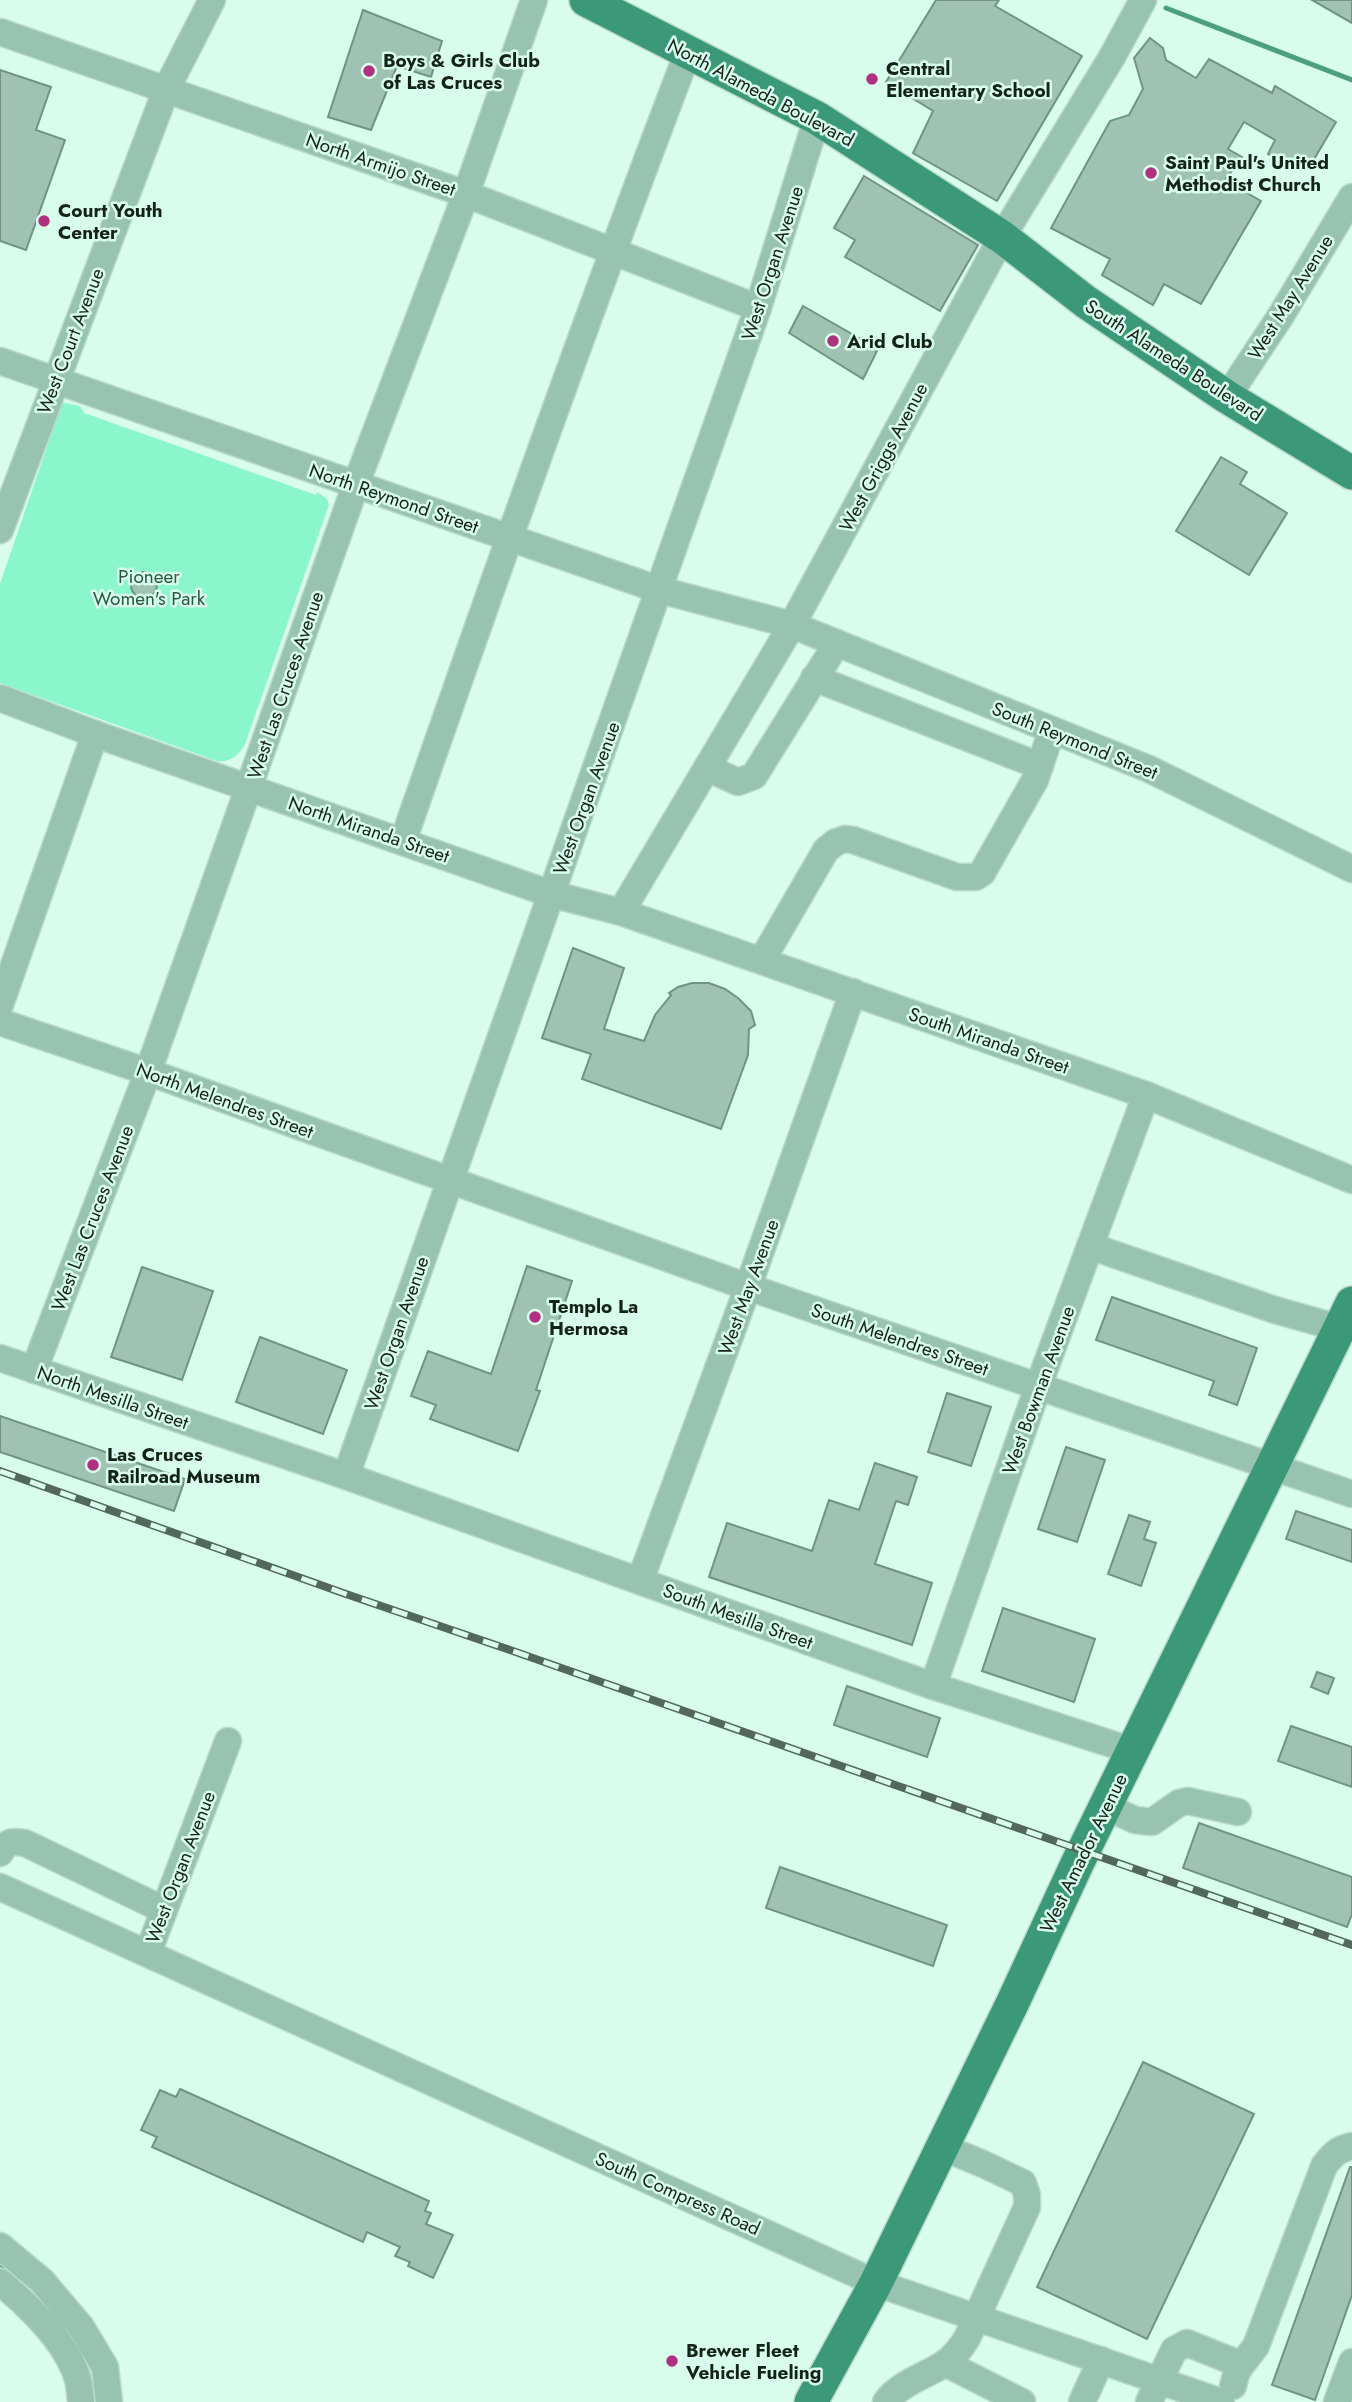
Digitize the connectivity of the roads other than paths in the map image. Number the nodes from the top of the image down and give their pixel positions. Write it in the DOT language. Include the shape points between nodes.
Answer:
graph roads {
  1 [pos="212,0"];
  2 [pos="534,0"];
  3 [pos="586,0"];
  4 [pos="1143,0"];
  5 [pos="0,33"];
  6 [pos="688,51"];
  7 [pos="166,90"];
  8 [pos="817,117"];
  9 [pos="466,194"];
  10 [pos="1352,197"];
  11 [pos="1002,237"];
  12 [pos="614,251"];
  13 [pos="758,308"];
  14 [pos="0,361"];
  15 [pos="55,380"];
  16 [pos="1227,397"];
  17 [pos="1352,473"];
  18 [pos="356,484"];
  19 [pos="0,530"];
  20 [pos="509,537"];
  21 [pos="660,590"];
  22 [pos="792,625"];
  23 [pos="837,643"];
  24 [pos="814,678"];
  25 [pos="0,698"];
  26 [pos="1052,730"];
  27 [pos="95,734"];
  28 [pos="1040,766"];
  29 [pos="706,768"];
  30 [pos="249,788"];
  31 [pos="403,841"];
  32 [pos="1352,869"];
  33 [pos="551,894"];
  34 [pos="621,912"];
  35 [pos="762,960"];
  36 [pos="853,992"];
  37 [pos="0,1005"];
  38 [pos="0,1022"];
  39 [pos="148,1072"];
  40 [pos="1146,1095"];
  41 [pos="449,1180"];
  42 [pos="1352,1181"];
  43 [pos="1090,1246"];
  44 [pos="748,1287"];
  45 [pos="1346,1315"];
  46 [pos="0,1358"];
  47 [pos="34,1370"];
  48 [pos="1038,1387"];
  49 [pos="1271,1466"];
  50 [pos="346,1476"];
  51 [pos="1352,1494"];
  52 [pos="640,1581"];
  53 [pos="933,1686"];
  54 [pos="228,1741"];
  55 [pos="1133,1751"];
  56 [pos="1105,1807"];
  57 [pos="1238,1812"];
  58 [pos="0,1853"];
  59 [pos="0,1887"];
  60 [pos="164,1910"];
  61 [pos="148,1953"];
  62 [pos="1352,2146"];
  63 [pos="942,2147"];
  64 [pos="0,2246"];
  65 [pos="0,2282"];
  66 [pos="876,2283"];
  67 [pos="977,2317"];
  68 [pos="1101,2360"];
  69 [pos="1352,2362"];
  70 [pos="945,2363"];
  71 [pos="1237,2371"];
  72 [pos="1153,2391"];
  73 [pos="81,2402"];
  74 [pos="109,2402"];
  75 [pos="811,2402"];
  76 [pos="886,2402"];
  77 [pos="1022,2402"];
  78 [pos="1082,2402"];
  79 [pos="1219,2402"];
  80 [pos="1227,2402"];
  81 [pos="1337,2402"];
  1 -- 7 [label="street, West Court Avenue"];
  2 -- 9 [label="street, West Las Cruces Avenue"];
  3 -- 6 [label="main road, North Alameda Boulevard"];
  4 -- 11 [label="street, West Griggs Avenue"];
  5 -- 7 [label="street, North Armijo Street"];
  6 -- 8 [label="main road, North Alameda Boulevard"];
  6 -- 12 [label="street"];
  7 -- 9 [label="street, North Armijo Street"];
  7 -- 15 [label="street, West Court Avenue"];
  8 -- 11 [label="main road, North Alameda Boulevard"];
  8 -- 13 [label="street, West Organ Avenue"];
  9 -- 12 [label="street, North Armijo Street"];
  9 -- 18 [label="street, West Las Cruces Avenue"];
  10 -- 16 [label="street, West May Avenue"];
  11 -- 16 [label="main road, South Alameda Boulevard" via="1086,302"];
  11 -- 22 [label="street, West Griggs Avenue"];
  12 -- 13 [label="street, North Armijo Street"];
  12 -- 20 [label="street"];
  13 -- 21 [label="street, West Organ Avenue"];
  14 -- 15 [label="street, North Reymond Street"];
  15 -- 18 [label="street, North Reymond Street"];
  15 -- 19 [label="street, West Court Avenue"];
  16 -- 17 [label="main road, South Alameda Boulevard"];
  18 -- 20 [label="street, North Reymond Street"];
  18 -- 30 [label="street, West Las Cruces Avenue"];
  20 -- 21 [label="street, North Reymond Street"];
  20 -- 31 [label="street"];
  21 -- 22 [label="street, North Reymond Street"];
  21 -- 33 [label="street, West Organ Avenue"];
  22 -- 23 [label="street, South Reymond Street"];
  22 -- 29 [label="street, West Griggs Avenue"];
  23 -- 24 [label="street"];
  23 -- 26 [label="street, South Reymond Street"];
  24 -- 28 [label="street"];
  24 -- 29 [label="street" via="754,776 738,782"];
  25 -- 27 [label="street, North Miranda Street"];
  26 -- 28 [label="street"];
  26 -- 32 [label="street, South Reymond Street" via="1149,769"];
  27 -- 30 [label="street, North Miranda Street"];
  27 -- 37 [label="street"];
  28 -- 35 [label="street" via="988,865 976,877 957,877 853,840 835,842 820,859"];
  29 -- 34 [label="street, West Griggs Avenue"];
  30 -- 31 [label="street, North Miranda Street"];
  30 -- 39 [label="street, West Las Cruces Avenue"];
  31 -- 33 [label="street, North Miranda Street"];
  33 -- 34 [label="street, North Miranda Street"];
  33 -- 41 [label="street, West Organ Avenue"];
  34 -- 35 [label="street, South Miranda Street"];
  35 -- 36 [label="street, South Miranda Street"];
  36 -- 40 [label="street, South Miranda Street"];
  36 -- 44 [label="street, West May Avenue"];
  38 -- 39 [label="street, North Melendres Street"];
  39 -- 41 [label="street, North Melendres Street"];
  39 -- 47 [label="street, West Las Cruces Avenue"];
  40 -- 42 [label="street, South Miranda Street"];
  40 -- 43 [label="street, West Bowman Avenue"];
  41 -- 44 [label="street, South Melendres Street"];
  41 -- 50 [label="street, West Organ Avenue"];
  43 -- 45 [label="street" via="1275,1310"];
  43 -- 48 [label="street, West Bowman Avenue"];
  44 -- 48 [label="street, South Melendres Street"];
  44 -- 52 [label="street, West May Avenue"];
  45 -- 49 [label="main road, West Amador Avenue"];
  46 -- 47 [label="street, North Mesilla Street"];
  47 -- 50 [label="street, North Mesilla Street"];
  48 -- 49 [label="street, South Melendres Street"];
  48 -- 53 [label="street, West Bowman Avenue"];
  49 -- 51 [label="street, South Melendres Street"];
  49 -- 55 [label="main road, West Amador Avenue"];
  50 -- 52 [label="street, South Mesilla Street"];
  52 -- 53 [label="street, South Mesilla Street"];
  53 -- 55 [label="street, South Mesilla Street"];
  54 -- 60 [label="street, West Organ Avenue"];
  55 -- 56 [label="main road, West Amador Avenue"];
  56 -- 57 [label="street" via="1152,1822 1188,1801"];
  56 -- 63 [label="main road, West Amador Avenue"];
  58 -- 60 [label="street" via="6,1843 25,1843"];
  59 -- 61 [label="street, South Compress Road"];
  60 -- 61 [label="street, West Organ Avenue"];
  61 -- 66 [label="street, South Compress Road"];
  62 -- 71 [label="street" via="1331,2156 1324,2166 1256,2346"];
  63 -- 66 [label="main road, West Amador Avenue"];
  63 -- 67 [label="street" via="1023,2183 1027,2195 1027,2207"];
  64 -- 74 [label="street" via="42,2281 80,2327 105,2367"];
  65 -- 73 [label="street" via="46,2325 70,2362"];
  66 -- 67 [label="street, South Compress Road"];
  66 -- 75 [label="main road, West Amador Avenue"];
  67 -- 68 [label="street, South Compress Road"];
  67 -- 70 [label="street" via="958,2351"];
  68 -- 72 [label="street, South Compress Road"];
  68 -- 78 [label="street"];
  69 -- 81 [label="street"];
  70 -- 76 [label="street"];
  70 -- 77 [label="street"];
  71 -- 72 [label="street" via="1232,2361 1186,2343 1174,2350"];
  71 -- 80 [label="street"];
  72 -- 79 [label="street, South Compress Road"];
}
